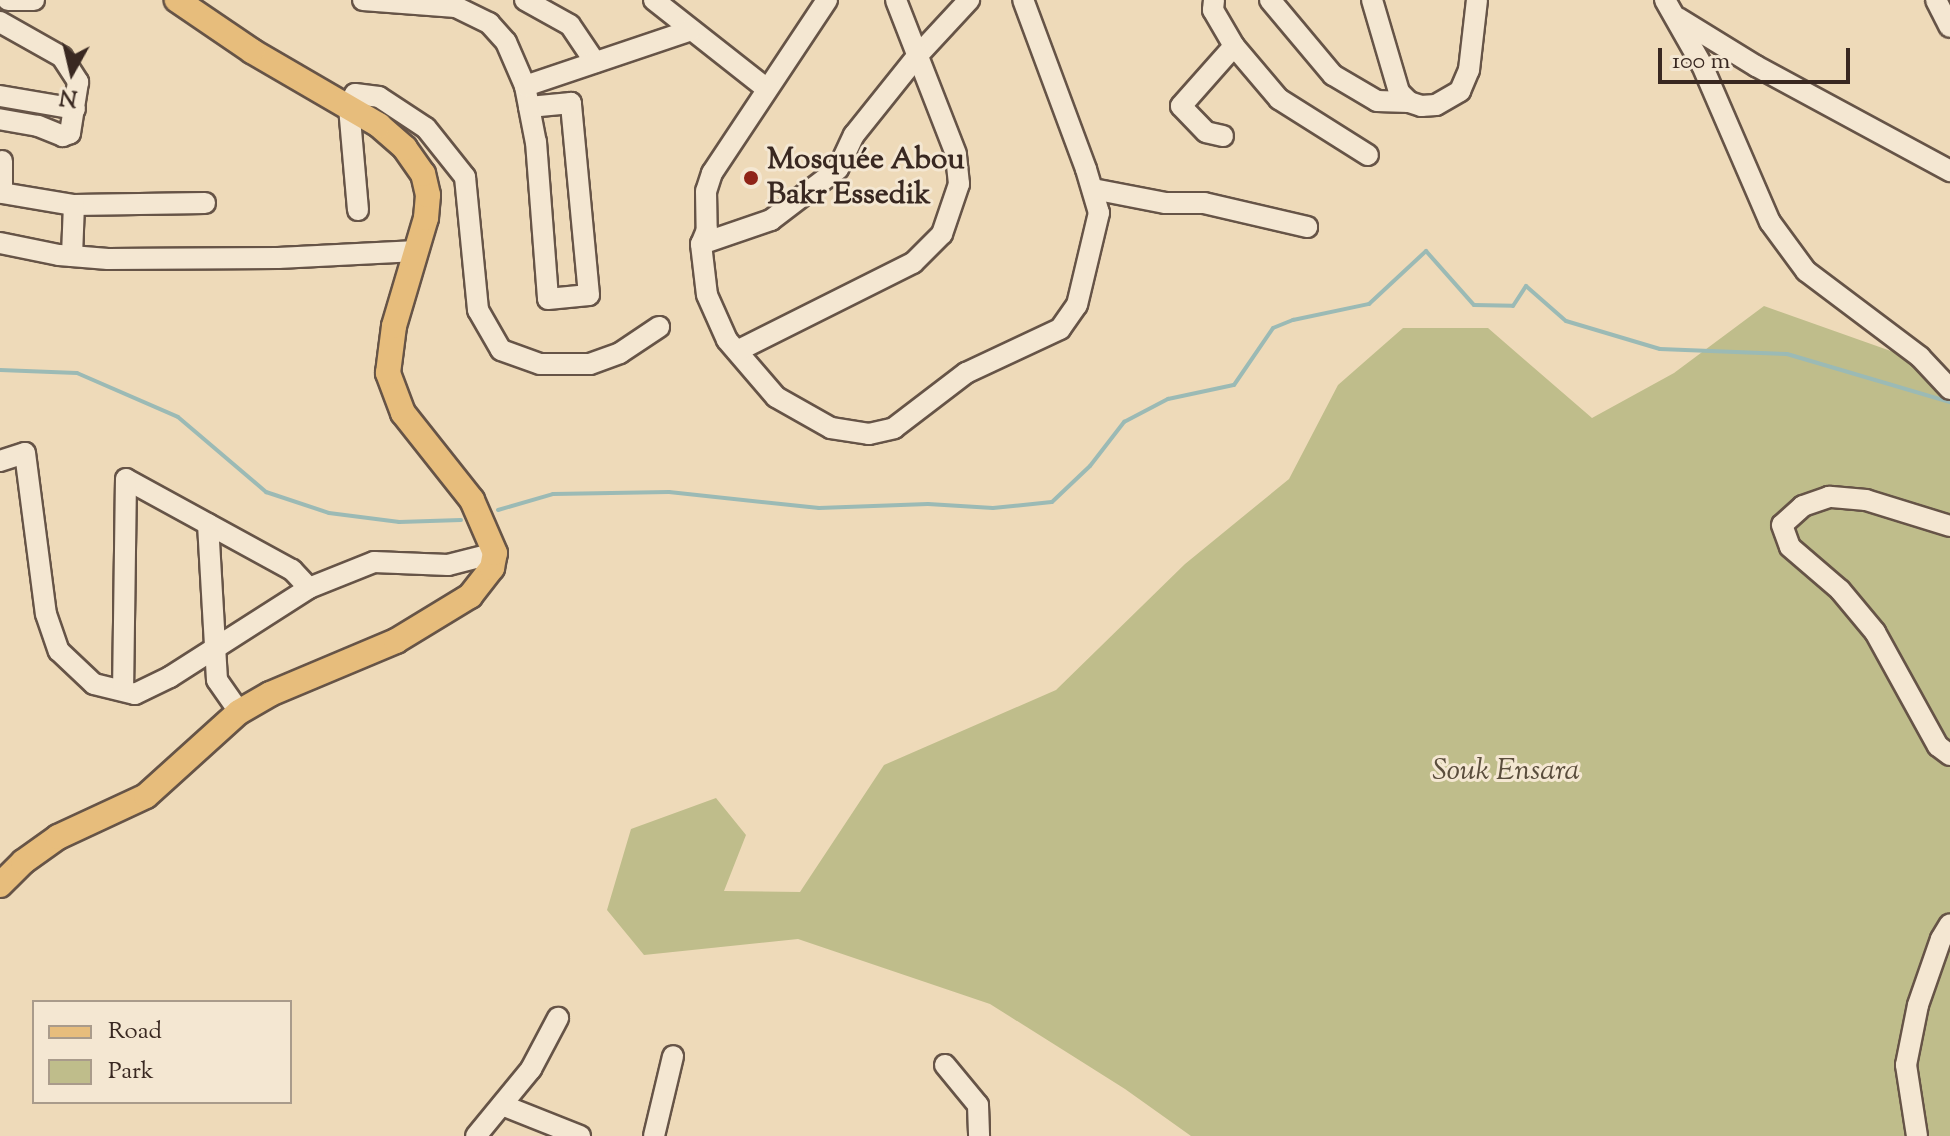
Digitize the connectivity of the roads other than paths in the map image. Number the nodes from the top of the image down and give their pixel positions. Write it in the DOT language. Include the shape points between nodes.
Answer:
graph roads {
  1 [pos="8,0"];
  2 [pos="34,0"];
  3 [pos="177,0"];
  4 [pos="363,0"];
  5 [pos="525,0"];
  6 [pos="654,0"];
  7 [pos="827,0"];
  8 [pos="896,0"];
  9 [pos="969,0"];
  10 [pos="1023,0"];
  11 [pos="1214,0"];
  12 [pos="1270,0"];
  13 [pos="1372,0"];
  14 [pos="1463,0"];
  15 [pos="1936,0"];
  16 [pos="1670,8"];
  17 [pos="1476,10"];
  18 [pos="0,22"];
  19 [pos="1950,27"];
  20 [pos="691,30"];
  21 [pos="1234,46"];
  22 [pos="919,54"];
  23 [pos="595,62"];
  24 [pos="525,86"];
  25 [pos="766,88"];
  26 [pos="0,96"];
  27 [pos="1409,102"];
  28 [pos="529,107"];
  29 [pos="349,108"];
  30 [pos="75,109"];
  31 [pos="0,119"];
  32 [pos="1223,136"];
  33 [pos="1368,155"];
  34 [pos="2,161"];
  35 [pos="1950,171"];
  36 [pos="1093,189"];
  37 [pos="205,203"];
  38 [pos="74,205"];
  39 [pos="358,210"];
  40 [pos="1307,227"];
  41 [pos="0,243"];
  42 [pos="701,244"];
  43 [pos="417,251"];
  44 [pos="72,256"];
  45 [pos="659,327"];
  46 [pos="737,351"];
  47 [pos="1950,389"];
  48 [pos="0,461"];
  49 [pos="208,524"];
  50 [pos="1950,526"];
  51 [pos="495,553"];
  52 [pos="309,588"];
  53 [pos="215,646"];
  54 [pos="123,690"];
  55 [pos="239,712"];
  56 [pos="1950,755"];
  57 [pos="0,885"];
  58 [pos="1950,924"];
  59 [pos="558,1018"];
  60 [pos="673,1056"];
  61 [pos="945,1065"];
  62 [pos="502,1105"];
  63 [pos="476,1136"];
  64 [pos="580,1136"];
  65 [pos="654,1136"];
  66 [pos="979,1136"];
  67 [pos="1917,1136"];
  1 -- 2 [label="street"];
  3 -- 29 [label="main road"];
  4 -- 24 [label="street" via="473,12 506,42"];
  5 -- 23 [label="street" via="570,25"];
  6 -- 20 [label="street"];
  7 -- 25 [label="street"];
  8 -- 22 [label="street"];
  9 -- 22 [label="street"];
  10 -- 36 [label="street"];
  11 -- 21 [label="street" via="1213,10"];
  12 -- 27 [label="street" via="1333,75 1377,101"];
  13 -- 27 [label="street" via="1399,92"];
  14 -- 17 [label="street"];
  15 -- 19 [label="street"];
  16 -- 35 [label="street" via="1756,66"];
  16 -- 47 [label="street" via="1702,65 1770,222 1806,271 1920,357"];
  17 -- 27 [label="street" via="1469,70 1460,91 1436,105"];
  18 -- 30 [label="street" via="69,64 78,82"];
  20 -- 23 [label="street"];
  20 -- 25 [label="street"];
  21 -- 32 [label="street" via="1181,106 1206,132"];
  21 -- 33 [label="street" via="1279,99"];
  22 -- 42 [label="street" via="854,135 838,169 814,191 771,220"];
  22 -- 46 [label="street" via="956,154 959,184 942,234 913,263"];
  23 -- 24 [label="street"];
  24 -- 28 [label="street"];
  25 -- 42 [label="street" via="712,173"];
  26 -- 30 [label="street"];
  28 -- 28 [label="street" via="571,103 589,295 548,299"];
  29 -- 39 [label="street"];
  29 -- 43 [label="main road" via="388,132 423,174 428,195"];
  29 -- 45 [label="street" via="355,94 379,97 426,128 465,177 478,310 501,350 540,364 590,364 620,353"];
  30 -- 31 [label="street" via="74,126 63,136"];
  34 -- 38 [label="street" via="2,193"];
  36 -- 40 [label="street" via="1165,203 1204,203"];
  36 -- 46 [label="street" via="1098,227 1071,318 1060,329 952,382 894,428 869,434 831,428 776,397"];
  37 -- 38 [label="street"];
  38 -- 44 [label="street"];
  41 -- 44 [label="street"];
  42 -- 46 [label="street" via="707,295"];
  43 -- 44 [label="street" via="191,260"];
  43 -- 51 [label="main road" via="394,326 388,373 403,413 467,492"];
  48 -- 54 [label="street" via="25,453 46,614 59,651 94,684"];
  49 -- 52 [label="street" via="292,570"];
  49 -- 53 [label="street"];
  49 -- 54 [label="street" via="126,479"];
  50 -- 56 [label="street" via="1866,500 1829,497 1803,506 1782,525 1790,547 1840,590 1875,632 1938,746"];
  51 -- 52 [label="street" via="448,565 374,562"];
  51 -- 55 [label="main road" via="484,581 449,610 396,641"];
  52 -- 53 [label="street"];
  53 -- 54 [label="street" via="135,694"];
  53 -- 55 [label="street" via="217,680"];
  55 -- 57 [label="main road" via="146,796 58,837"];
  58 -- 67 [label="street" via="1918,1005 1906,1065"];
  59 -- 62 [label="street" via="531,1069"];
  60 -- 65 [label="street"];
  61 -- 66 [label="street" via="978,1105"];
  62 -- 63 [label="street"];
  62 -- 64 [label="street"];
}
